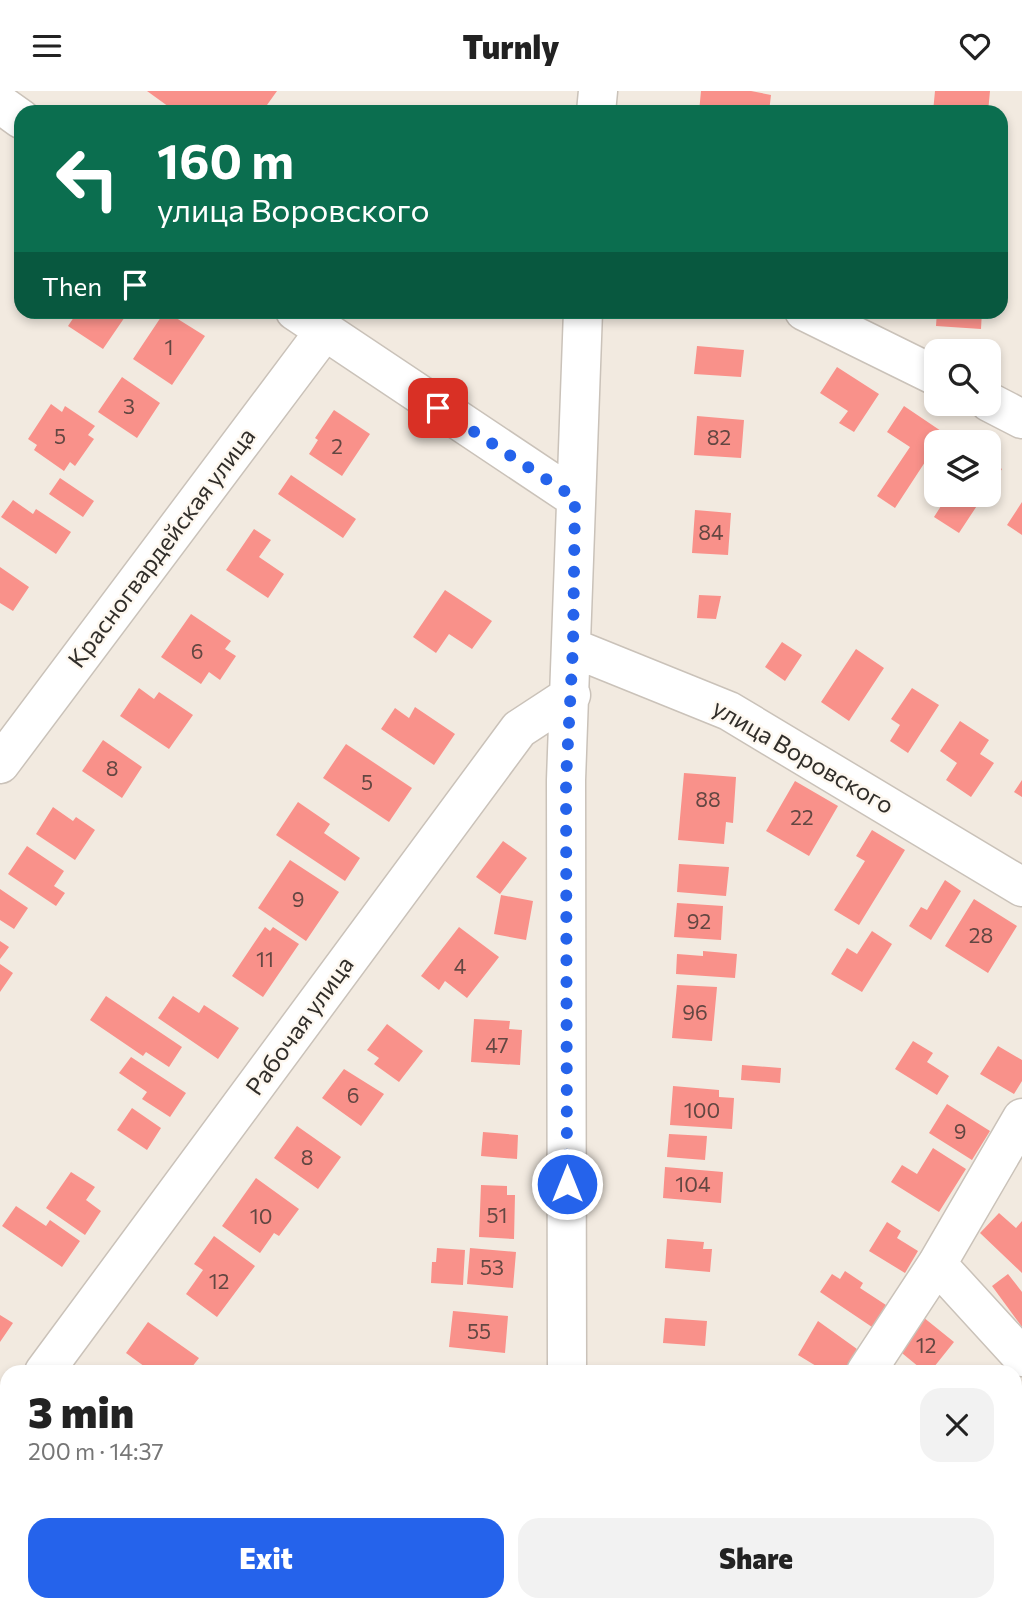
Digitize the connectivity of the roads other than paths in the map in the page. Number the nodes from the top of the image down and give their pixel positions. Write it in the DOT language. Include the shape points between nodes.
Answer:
graph roads {
  1 [pos="583,319"];
  2 [pos="820,319"];
  3 [pos="309,322"];
  4 [pos="924,370"];
  5 [pos="575,498"];
  6 [pos="573,647"];
  7 [pos="570,695"];
  8 [pos="0,764"];
  9 [pos="1022,887"];
  10 [pos="1022,1118"];
  11 [pos="937,1264"];
  12 [pos="1022,1357"];
  13 [pos="49,1365"];
  14 [pos="567,1365"];
  15 [pos="871,1365"];
  1 -- 5 [label="street"];
  2 -- 4 [label="street"];
  3 -- 5 [label="street"];
  3 -- 8 [label="street, Красногвардейская улица"];
  5 -- 6 [label="street"];
  6 -- 7 [label="street"];
  6 -- 9 [label="street, улица Воровского" via="729,711"];
  7 -- 13 [label="street, Рабочая улица" via="519,729"];
  7 -- 14 [label="street" via="566,780"];
  10 -- 11 [label="street"];
  11 -- 12 [label="street"];
  11 -- 15 [label="street"];
}
